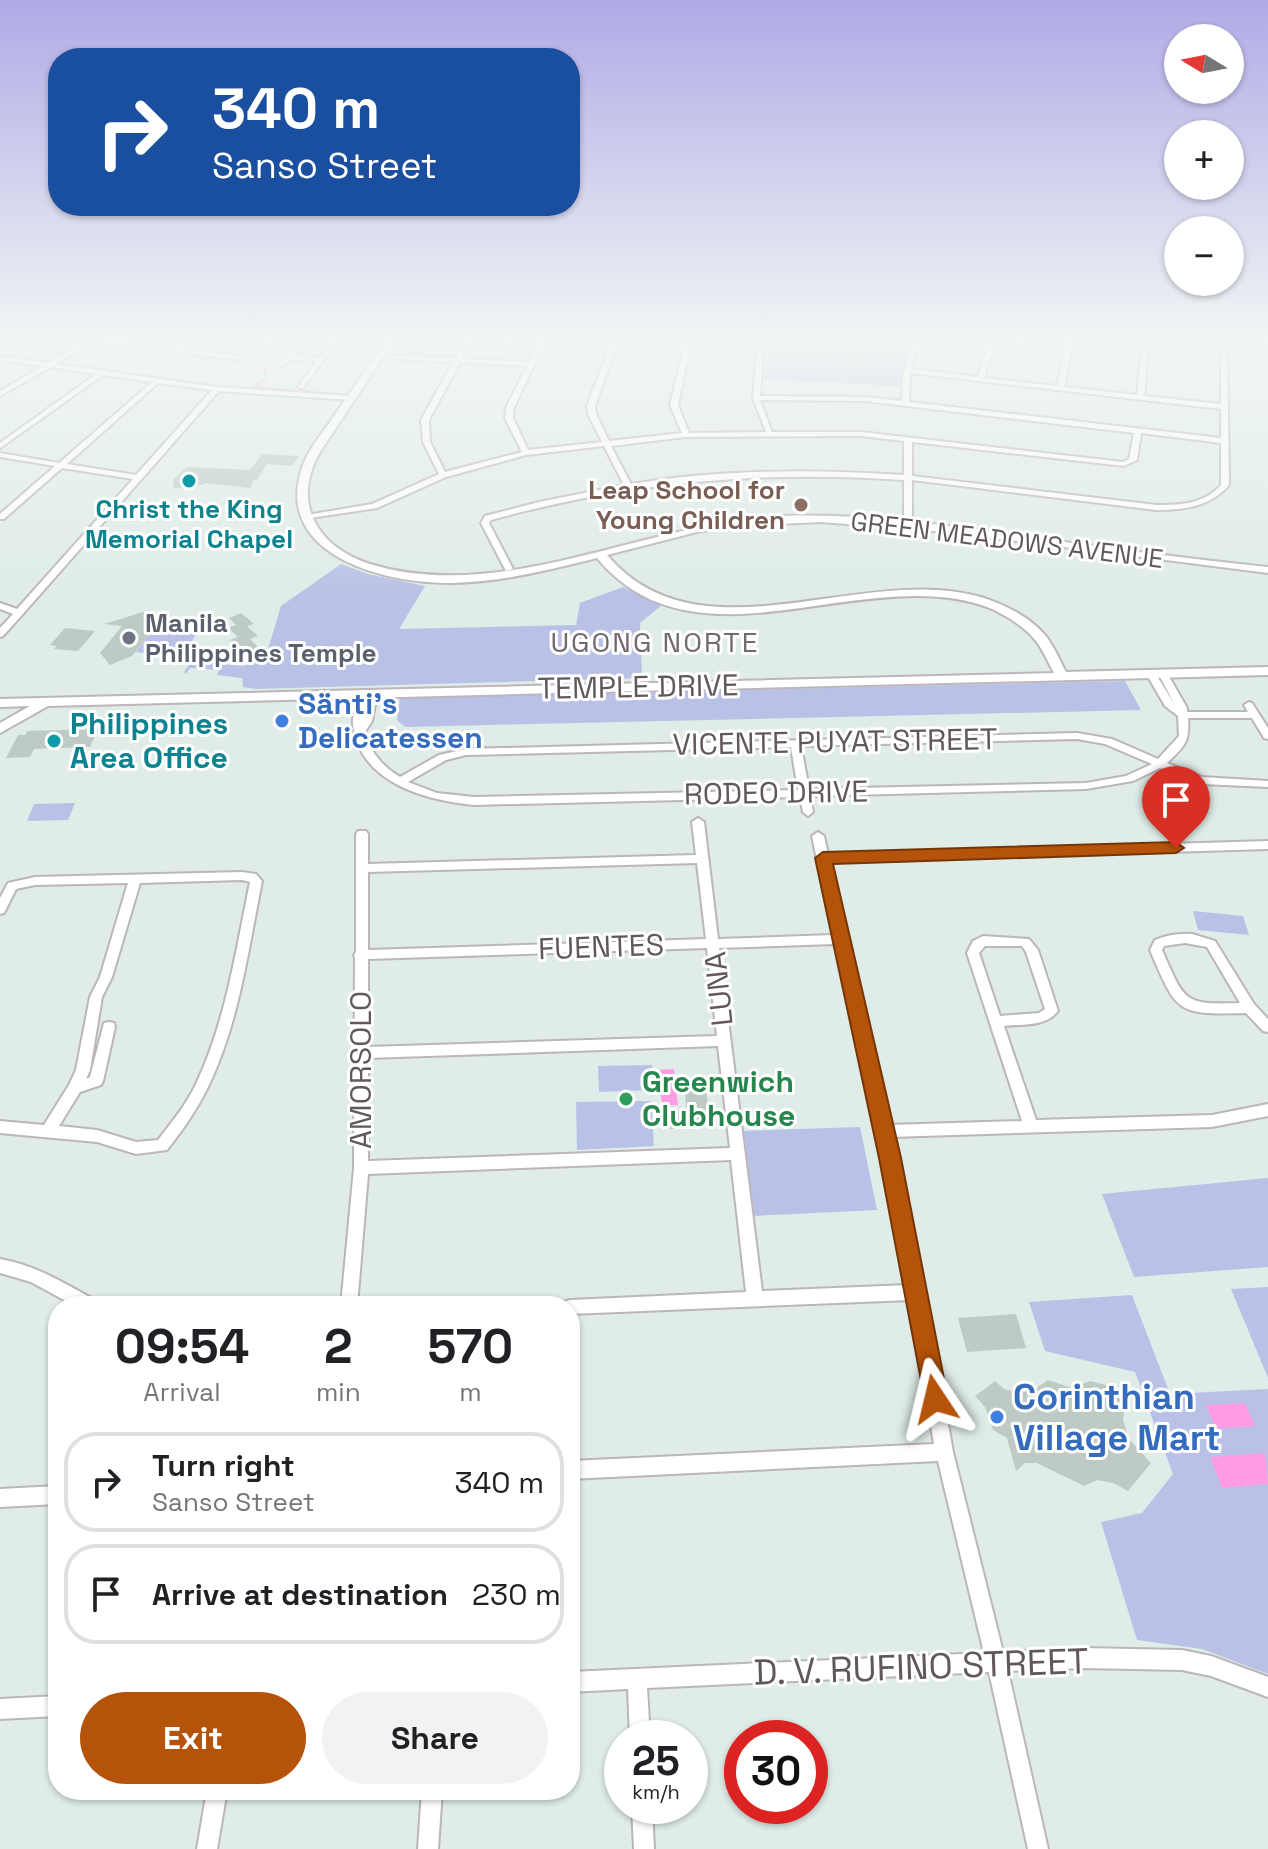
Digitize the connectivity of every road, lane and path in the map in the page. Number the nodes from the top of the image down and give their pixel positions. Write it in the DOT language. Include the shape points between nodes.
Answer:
graph roads {
  1 [pos="30,424"];
  2 [pos="108,424"];
  3 [pos="186,424"];
  4 [pos="333,424"];
  5 [pos="425,424"];
  6 [pos="512,424"];
  7 [pos="598,424"];
  8 [pos="682,424"];
  9 [pos="766,424"];
  10 [pos="1089,424"];
  11 [pos="1225,424"];
  12 [pos="1138,430"];
  13 [pos="769,432"];
  14 [pos="686,435"];
  15 [pos="908,439"];
  16 [pos="1225,441"];
  17 [pos="607,442"];
  18 [pos="0,446"];
  19 [pos="526,453"];
  20 [pos="0,455"];
  21 [pos="61,466"];
  22 [pos="443,475"];
  23 [pos="907,477"];
  24 [pos="138,478"];
  25 [pos="629,488"];
  26 [pos="1,517"];
  27 [pos="307,517"];
  28 [pos="905,523"];
  29 [pos="599,553"];
  30 [pos="509,569"];
  31 [pos="1268,570"];
  32 [pos="0,606"];
  33 [pos="19,613"];
  34 [pos="0,634"];
  35 [pos="1268,671"];
  36 [pos="1158,675"];
  37 [pos="1062,676"];
  38 [pos="367,694"];
  39 [pos="67,701"];
  40 [pos="4,703"];
  41 [pos="1182,715"];
  42 [pos="0,728"];
  43 [pos="1268,736"];
  44 [pos="795,743"];
  45 [pos="1162,764"];
  46 [pos="400,782"];
  47 [pos="1268,784"];
  48 [pos="805,792"];
  49 [pos="808,812"];
  50 [pos="698,822"];
  51 [pos="362,834"];
  52 [pos="818,836"];
  53 [pos="1268,845"];
  54 [pos="823,858"];
  55 [pos="703,859"];
  56 [pos="362,868"];
  57 [pos="135,879"];
  58 [pos="0,910"];
  59 [pos="841,939"];
  60 [pos="714,943"];
  61 [pos="360,955"];
  62 [pos="1249,1008"];
  63 [pos="996,1021"];
  64 [pos="109,1027"];
  65 [pos="1268,1027"];
  66 [pos="724,1041"];
  67 [pos="362,1053"];
  68 [pos="75,1088"];
  69 [pos="1268,1110"];
  70 [pos="0,1127"];
  71 [pos="1031,1127"];
  72 [pos="49,1130"];
  73 [pos="884,1131"];
  74 [pos="738,1154"];
  75 [pos="361,1168"];
  76 [pos="0,1266"];
  77 [pos="917,1292"];
  78 [pos="73,1296"];
  79 [pos="350,1296"];
  80 [pos="755,1300"];
  81 [pos="580,1307"];
  82 [pos="944,1452"];
  83 [pos="580,1470"];
  84 [pos="48,1496"];
  85 [pos="0,1498"];
  86 [pos="996,1662"];
  87 [pos="637,1679"];
  88 [pos="580,1682"];
  89 [pos="1268,1687"];
  90 [pos="48,1707"];
  91 [pos="0,1709"];
  92 [pos="639,1720"];
  93 [pos="215,1800"];
  94 [pos="431,1800"];
  95 [pos="643,1824"];
  96 [pos="207,1849"];
  97 [pos="428,1849"];
  98 [pos="644,1849"];
  99 [pos="1038,1849"];
  1 -- 18 [label="street"];
  2 -- 21 [label="street"];
  3 -- 24 [label="street"];
  4 -- 27 [label="street" via="306,470 302,491"];
  5 -- 22 [label="street" via="423,433"];
  6 -- 19 [label="street"];
  7 -- 17 [label="street"];
  8 -- 14 [label="street"];
  9 -- 13 [label="street"];
  10 -- 12 [label="street"];
  11 -- 16 [label="street"];
  12 -- 15 [label="street" via="1133,460 1124,464"];
  12 -- 16 [label="street"];
  13 -- 14 [label="street"];
  13 -- 15 [label="street"];
  14 -- 17 [label="street"];
  15 -- 23 [label="street"];
  16 -- 23 [label="street" via="1225,485 1218,495 1169,508"];
  17 -- 19 [label="street"];
  17 -- 25 [label="street"];
  19 -- 22 [label="street"];
  20 -- 21 [label="street"];
  21 -- 24 [label="street"];
  21 -- 26 [label="street"];
  22 -- 27 [label="street" via="389,501"];
  23 -- 25 [label="street" via="775,473"];
  23 -- 28 [label="street"];
  24 -- 33 [label="street"];
  25 -- 30 [label="street" via="525,507 485,520"];
  27 -- 29 [label="street, GREEN MEADOWS AVENUE" via="316,535 340,554 406,577 489,579"];
  28 -- 29 [label="street, GREEN MEADOWS AVENUE" via="828,519 732,524"];
  28 -- 31 [label="street, GREEN MEADOWS AVENUE"];
  29 -- 37 [label="street" via="633,587 713,610 770,609 928,591 961,594 999,606 1032,628"];
  32 -- 33 [label="street"];
  33 -- 34 [label="street"];
  35 -- 36 [label="street, TEMPLE DRIVE"];
  36 -- 37 [label="street, TEMPLE DRIVE"];
  36 -- 41 [label="street" via="1168,704"];
  37 -- 38 [label="street, TEMPLE DRIVE"];
  38 -- 39 [label="street, TEMPLE DRIVE"];
  38 -- 46 [label="street, RODEO DRIVE" via="360,732 365,752"];
  39 -- 40 [label="street, TEMPLE DRIVE"];
  39 -- 42 [label="street" via="26,712"];
  40 -- 42 [label="street"];
  41 -- 43 [label="street" via="1251,710"];
  41 -- 45 [label="street" via="1184,736"];
  44 -- 45 [label="street, VICENTE PUYAT STREET" via="1091,737"];
  44 -- 46 [label="street, VICENTE PUYAT STREET" via="466,752 443,757"];
  44 -- 48 [label="street"];
  45 -- 47 [label="street, VICENTE PUYAT STREET" via="1206,781"];
  45 -- 48 [label="street, RODEO DRIVE" via="1122,782 1086,786"];
  46 -- 48 [label="street, RODEO DRIVE" via="430,795 474,801"];
  48 -- 49 [label="street"];
  50 -- 55 [label="street, LUNA"];
  51 -- 56 [label="street, AMORSOLO"];
  52 -- 54 [label="street"];
  53 -- 54 [label="street"];
  54 -- 59 [label="street"];
  55 -- 56 [label="street"];
  55 -- 60 [label="street, LUNA"];
  56 -- 61 [label="street, AMORSOLO"];
  57 -- 58 [label="street" via="12,886"];
  57 -- 68 [label="street" via="96,997"];
  57 -- 72 [label="street" via="256,881 207,1078 162,1146 136,1148"];
  59 -- 60 [label="street, FUENTES"];
  59 -- 73 [label="street"];
  60 -- 61 [label="street, FUENTES"];
  60 -- 66 [label="street, LUNA"];
  61 -- 67 [label="street, AMORSOLO"];
  62 -- 62 [label="street" via="1211,944 1194,938 1159,943 1156,950 1186,1006"];
  62 -- 65 [label="street"];
  63 -- 63 [label="street" via="974,948 983,941 1025,942 1052,1011 1042,1018"];
  63 -- 71 [label="street"];
  64 -- 68 [label="street" via="96,1081"];
  66 -- 67 [label="street"];
  66 -- 74 [label="street, LUNA"];
  67 -- 75 [label="street, AMORSOLO"];
  68 -- 72 [label="street"];
  69 -- 71 [label="street" via="1212,1121"];
  70 -- 72 [label="street"];
  71 -- 73 [label="street"];
  73 -- 77 [label="street"];
  74 -- 75 [label="street"];
  74 -- 80 [label="street, LUNA"];
  75 -- 79 [label="street, AMORSOLO"];
  76 -- 78 [label="street"];
  77 -- 80 [label="street"];
  77 -- 82 [label="street"];
  80 -- 81 [label="street"];
  82 -- 83 [label="street"];
  82 -- 86 [label="street"];
  84 -- 85 [label="street"];
  86 -- 87 [label="street, D. V. RUFINO STREET"];
  86 -- 89 [label="street, D. V. RUFINO STREET" via="1182,1660"];
  86 -- 99 [label="street"];
  87 -- 88 [label="street, D. V. RUFINO STREET"];
  87 -- 92 [label="street"];
  90 -- 91 [label="street"];
  93 -- 96 [label="street"];
  94 -- 97 [label="street"];
  95 -- 98 [label="street"];
}
